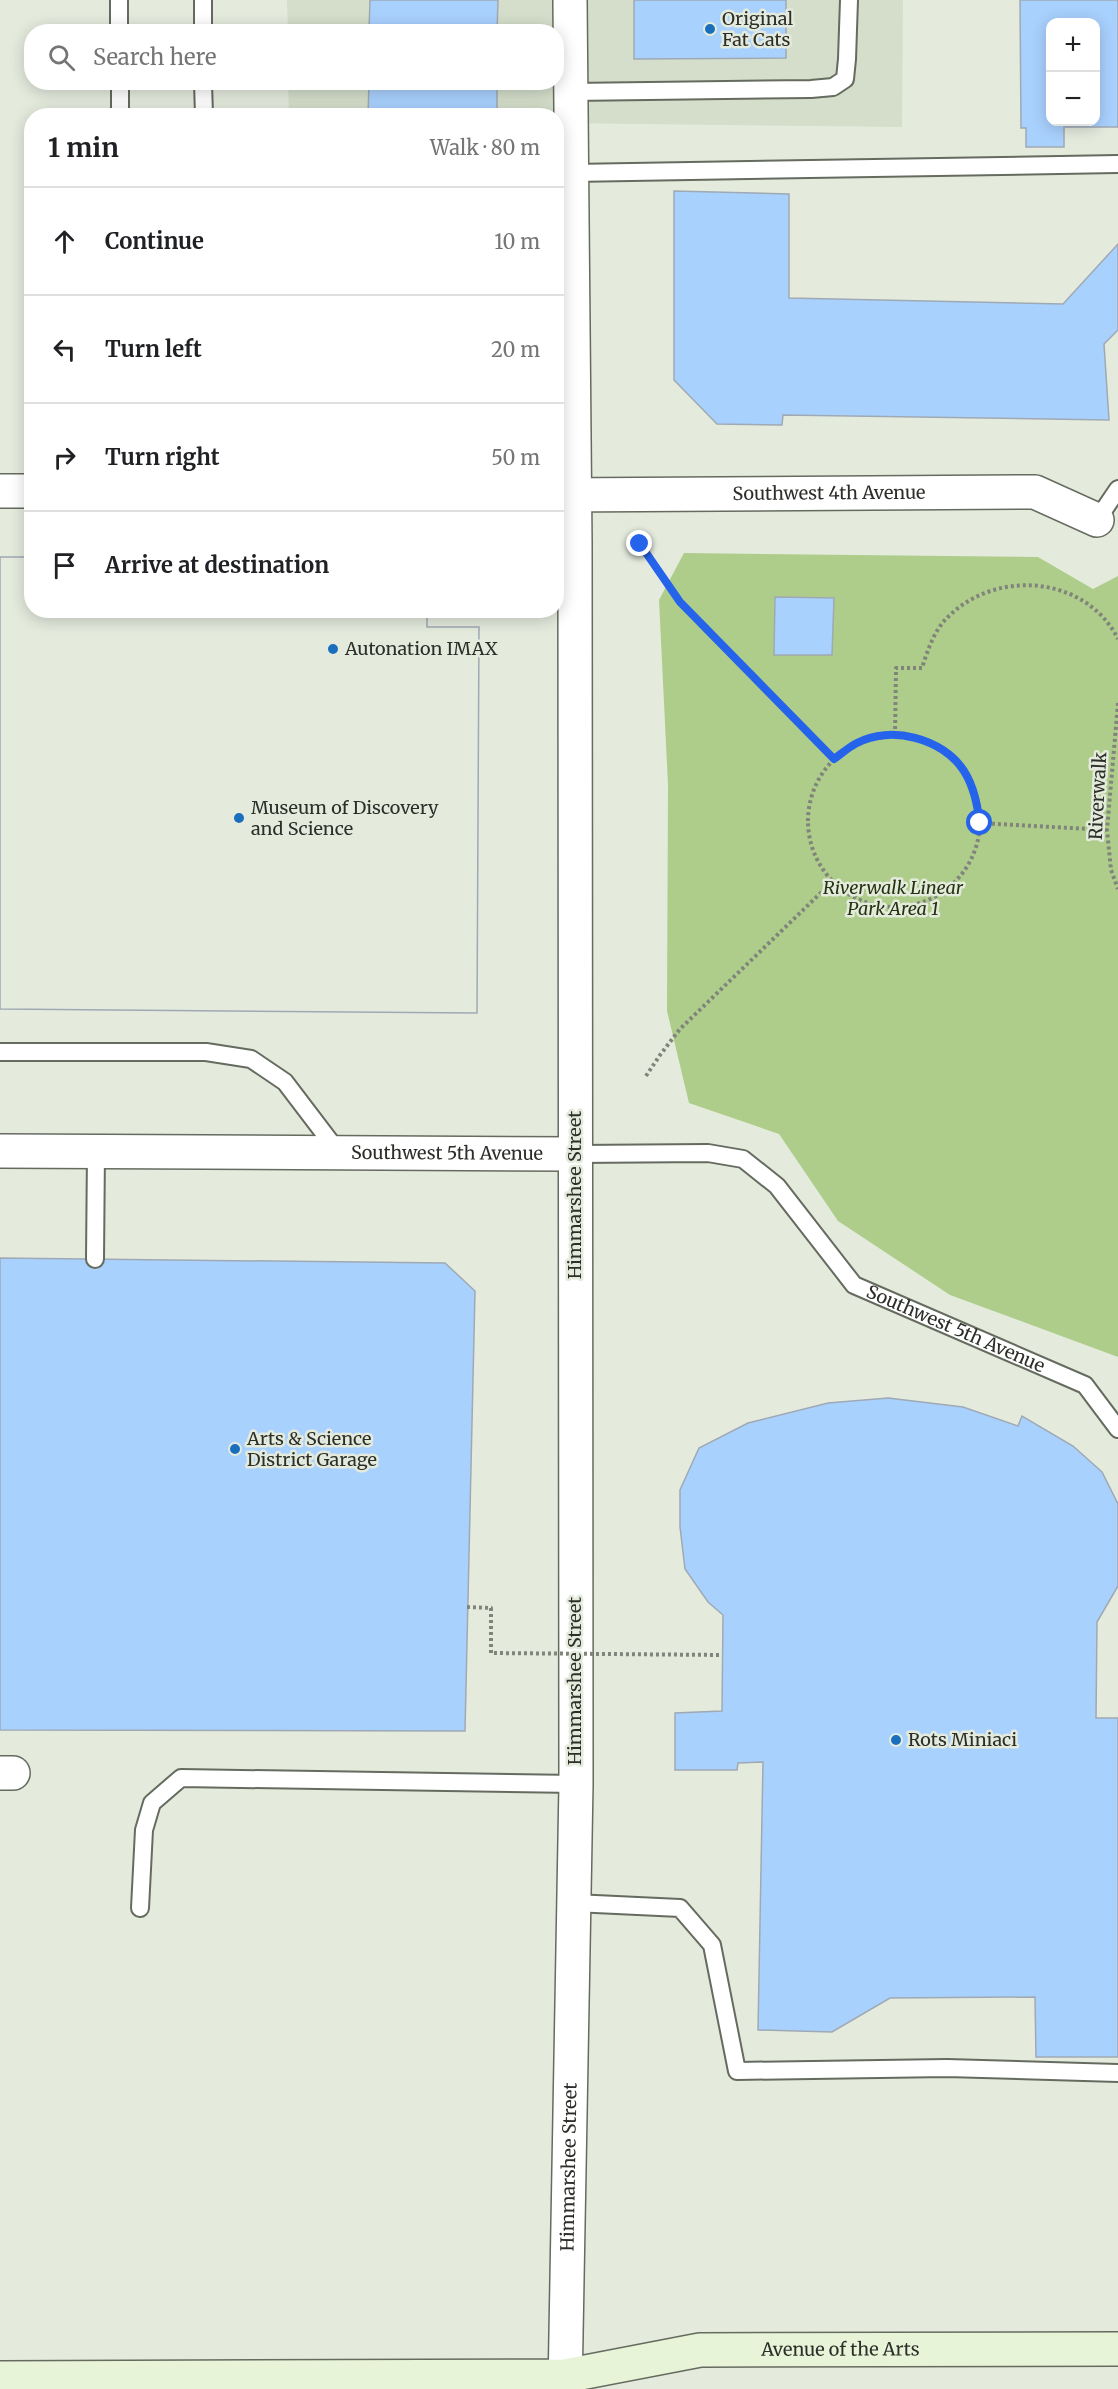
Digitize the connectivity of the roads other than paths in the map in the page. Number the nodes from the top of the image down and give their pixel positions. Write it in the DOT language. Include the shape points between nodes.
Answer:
graph roads {
  1 [pos="119,0"];
  2 [pos="203,0"];
  3 [pos="570,0"];
  4 [pos="849,0"];
  5 [pos="119,24"];
  6 [pos="203,24"];
  7 [pos="120,90"];
  8 [pos="203,90"];
  9 [pos="571,92"];
  10 [pos="120,108"];
  11 [pos="204,108"];
  12 [pos="1118,164"];
  13 [pos="572,174"];
  14 [pos="565,336"];
  15 [pos="1118,489"];
  16 [pos="0,491"];
  17 [pos="24,491"];
  18 [pos="566,495"];
  19 [pos="1097,520"];
  20 [pos="0,1052"];
  21 [pos="0,1151"];
  22 [pos="96,1151"];
  23 [pos="339,1153"];
  24 [pos="575,1154"];
  25 [pos="95,1259"];
  26 [pos="1118,1429"];
  27 [pos="576,1784"];
  28 [pos="574,1903"];
  29 [pos="140,1908"];
  30 [pos="1118,2073"];
  31 [pos="1118,2349"];
  32 [pos="0,2378"];
  33 [pos="565,2382"];
  34 [pos="620,2389"];
  1 -- 5 [label="lane"];
  2 -- 6 [label="lane"];
  3 -- 9 [label="street, Himmarshee Street"];
  4 -- 9 [label="lane" via="845,79 833,87"];
  7 -- 10 [label="lane"];
  8 -- 11 [label="lane"];
  9 -- 13 [label="street, Himmarshee Street"];
  12 -- 13 [label="lane"];
  13 -- 14 [label="street, Himmarshee Street"];
  14 -- 18 [label="street, Himmarshee Street"];
  15 -- 19 [label="lane"];
  16 -- 17 [label="street"];
  18 -- 19 [label="street, Southwest 4th Avenue" via="1035,492"];
  18 -- 24 [label="street, Himmarshee Street"];
  20 -- 23 [label="lane" via="206,1052 251,1059 285,1082"];
  21 -- 22 [label="street, Southwest 5th Avenue"];
  22 -- 23 [label="street, Southwest 5th Avenue"];
  22 -- 25 [label="lane"];
  23 -- 24 [label="street, Southwest 5th Avenue"];
  24 -- 26 [label="lane, Southwest 5th Avenue" via="708,1153 743,1159 777,1186 854,1285 1084,1385"];
  24 -- 27 [label="street, Himmarshee Street"];
  27 -- 28 [label="street, Himmarshee Street"];
  27 -- 29 [label="lane" via="181,1778 152,1803 144,1830"];
  28 -- 30 [label="lane" via="680,1908 712,1945 737,2071 947,2068"];
  28 -- 33 [label="street, Himmarshee Street"];
  31 -- 33 [label="main road, Avenue of the Arts" via="700,2350"];
  32 -- 33 [label="main road, Avenue of the Arts"];
  33 -- 34 [label="main road, Avenue of the Arts"];
}
